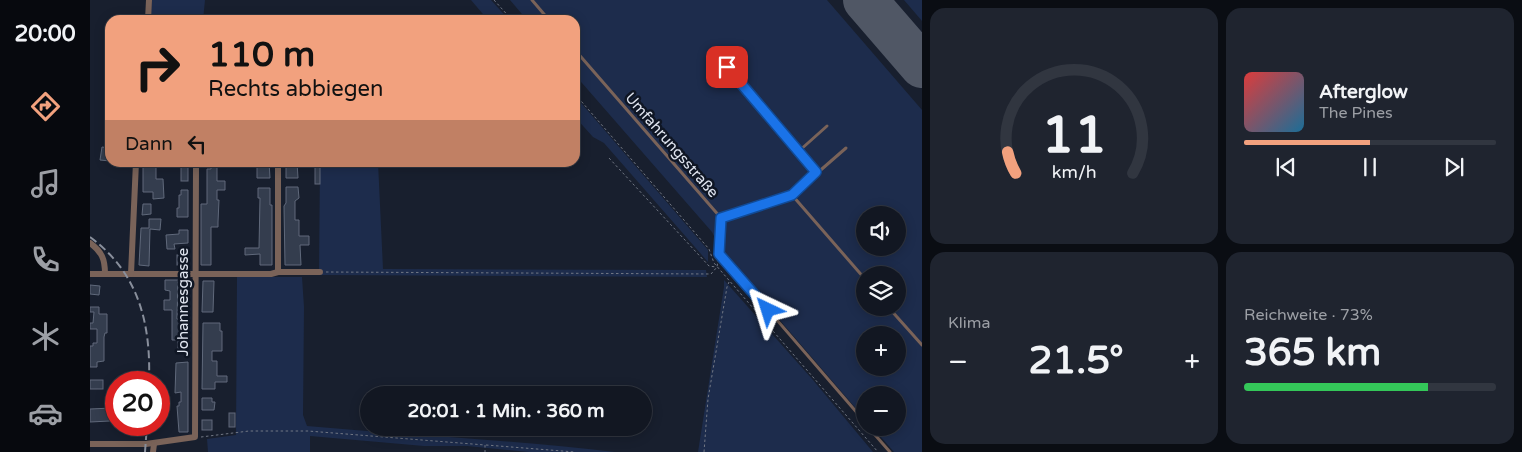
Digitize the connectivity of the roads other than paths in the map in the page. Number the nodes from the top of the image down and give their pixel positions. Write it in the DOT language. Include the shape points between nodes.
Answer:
graph roads {
  1 [pos="150,0"];
  2 [pos="532,0"];
  3 [pos="148,15"];
  4 [pos="545,15"];
  5 [pos="580,56"];
  6 [pos="727,67"];
  7 [pos="827,126"];
  8 [pos="846,148"];
  9 [pos="799,151"];
  10 [pos="136,167"];
  11 [pos="196,167"];
  12 [pos="278,167"];
  13 [pos="816,172"];
  14 [pos="792,195"];
  15 [pos="721,218"];
  16 [pos="90,243"];
  17 [pos="856,269"];
  18 [pos="278,272"];
  19 [pos="320,272"];
  20 [pos="195,273"];
  21 [pos="90,274"];
  22 [pos="106,274"];
  23 [pos="131,274"];
  24 [pos="896,316"];
  25 [pos="922,345"];
  26 [pos="856,412"];
  27 [pos="876,436"];
  28 [pos="90,444"];
  29 [pos="154,444"];
  30 [pos="153,452"];
  31 [pos="890,452"];
  1 -- 3 [label="street"];
  2 -- 4 [label="lane"];
  5 -- 15 [label="lane, Umfahrungsstraße"];
  6 -- 9 [label="lane"];
  7 -- 9 [label="lane"];
  8 -- 13 [label="lane"];
  9 -- 13 [label="lane"];
  10 -- 23 [label="street"];
  11 -- 20 [label="street, Johannesgasse"];
  12 -- 18 [label="street"];
  13 -- 14 [label="lane"];
  14 -- 15 [label="lane"];
  14 -- 17 [label="lane"];
  15 -- 26 [label="lane, Umfahrungsstraße" via="719,254"];
  16 -- 22 [label="street" via="105,261"];
  18 -- 19 [label="street"];
  18 -- 20 [label="street"];
  20 -- 23 [label="street"];
  20 -- 29 [label="street, Johannesgasse" via="195,438"];
  21 -- 22 [label="street"];
  22 -- 23 [label="street"];
  24 -- 25 [label="lane"];
  27 -- 31 [label="lane"];
  28 -- 29 [label="street"];
  29 -- 30 [label="street"];
}
